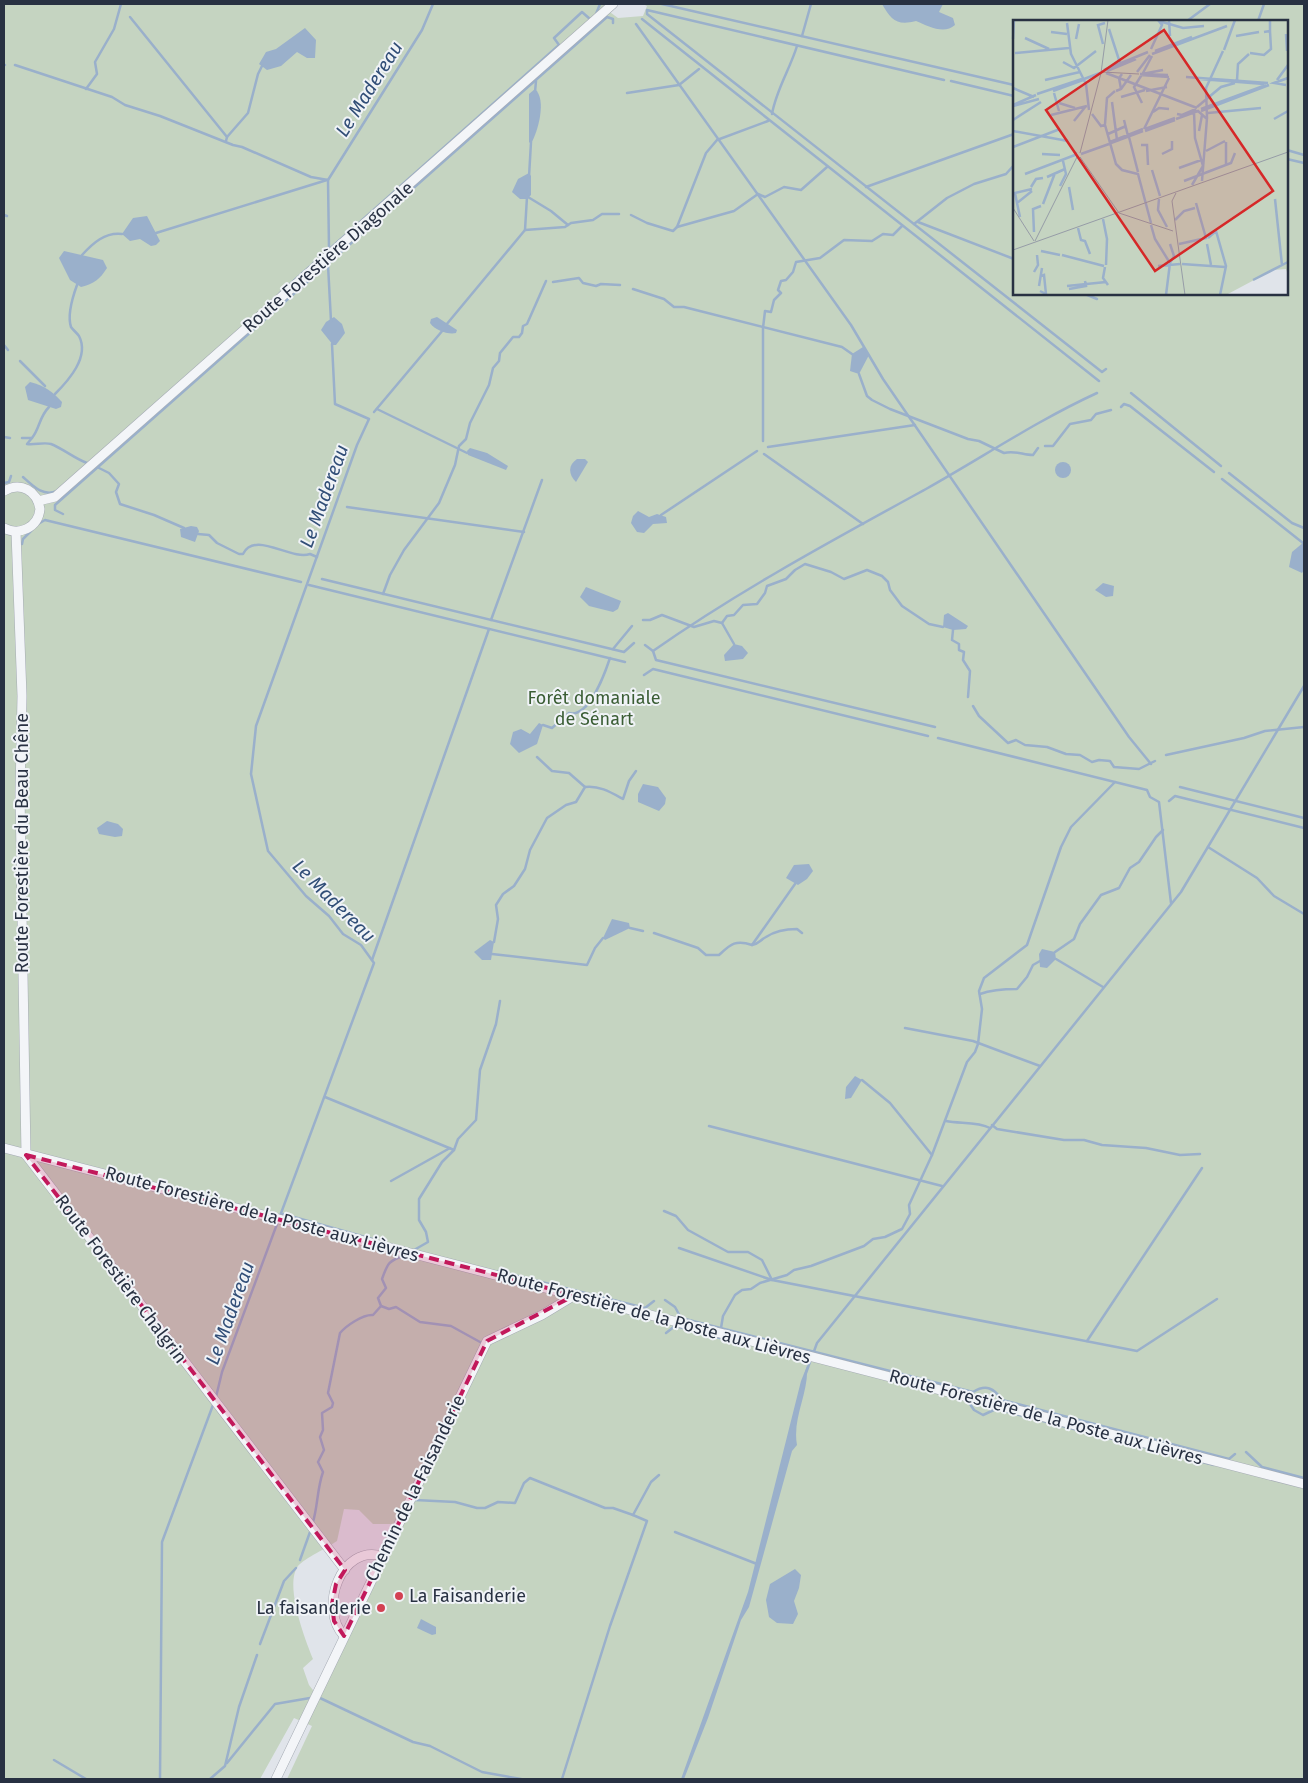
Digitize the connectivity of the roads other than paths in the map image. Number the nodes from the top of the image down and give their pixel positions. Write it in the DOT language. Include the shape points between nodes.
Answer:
graph roads {
  1 [pos="613,4"];
  2 [pos="4,491"];
  3 [pos="38,502"];
  4 [pos="4,528"];
  5 [pos="16,532"];
  6 [pos="4,1148"];
  7 [pos="26,1155"];
  8 [pos="575,1295"];
  9 [pos="1304,1484"];
  10 [pos="382,1556"];
  11 [pos="345,1570"];
  12 [pos="344,1636"];
  13 [pos="276,1779"];
  1 -- 3 [label="street, Route Forestière Diagonale" via="54,498"];
  2 -- 3 [label="street" via="18,486 28,489"];
  3 -- 5 [label="street" via="39,514 32,525 25,531"];
  4 -- 5 [label="street"];
  5 -- 7 [label="street, Route Forestière du Beau Chêne" via="22,696 20,794"];
  6 -- 7 [label="street, Route Forestière de la Poste aux Lièvres"];
  7 -- 8 [label="street, Route Forestière de la Poste aux Lièvres"];
  7 -- 11 [label="street, Route Forestière Chalgrin"];
  8 -- 9 [label="street, Route Forestière de la Poste aux Lièvres"];
  8 -- 10 [label="street, Chemin de la Faisanderie" via="487,1341"];
  10 -- 11 [label="street" via="365,1555"];
  10 -- 12 [label="street, Chemin de la Faisanderie"];
  11 -- 12 [label="street" via="336,1584 332,1604 334,1621"];
  12 -- 13 [label="street, Chemin de la Faisanderie"];
}
